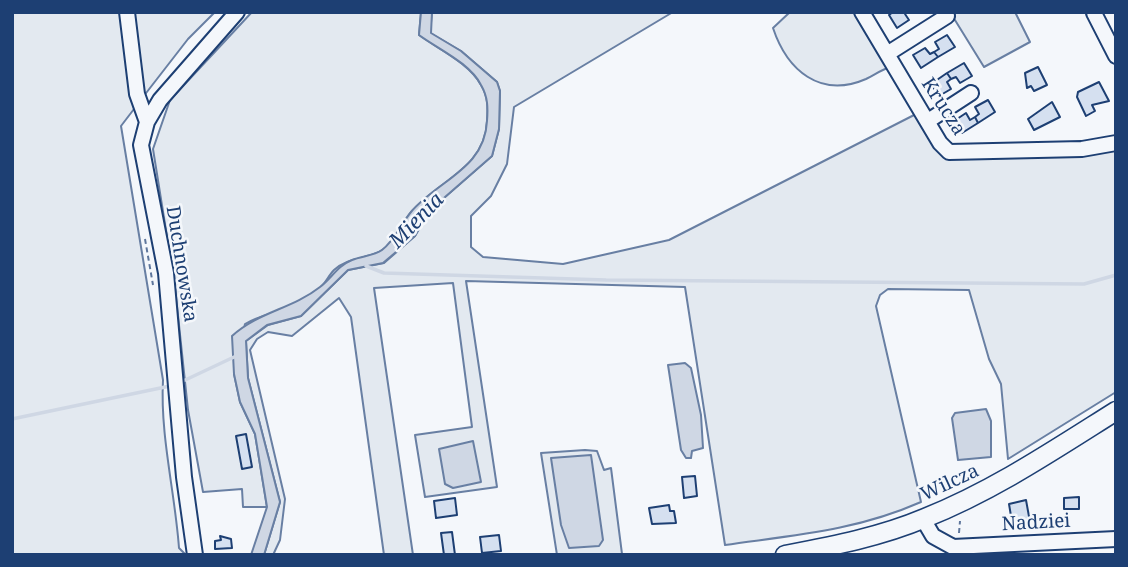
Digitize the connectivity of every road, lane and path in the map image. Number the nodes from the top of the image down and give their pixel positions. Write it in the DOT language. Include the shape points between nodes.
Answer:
graph roads {
  1 [pos="127,12"];
  2 [pos="237,12"];
  3 [pos="862,12"];
  4 [pos="1094,13"];
  5 [pos="947,16"];
  6 [pos="887,54"];
  7 [pos="1116,56"];
  8 [pos="971,93"];
  9 [pos="928,121"];
  10 [pos="147,122"];
  11 [pos="1116,144"];
  12 [pos="1116,411"];
  13 [pos="923,519"];
  14 [pos="1116,539"];
  15 [pos="195,555"];
  16 [pos="785,555"];
  17 [pos="911,555"];
  18 [pos="940,555"];
  1 -- 10 [label="street" via="137,94"];
  2 -- 10 [label="street, Duchnowska" via="160,100"];
  3 -- 6 [label="street, Krucza"];
  4 -- 7 [label="street"];
  5 -- 6 [label="street"];
  6 -- 9 [label="street, Krucza"];
  8 -- 9 [label="street"];
  9 -- 11 [label="street, Krucza" via="944,149 954,153"];
  10 -- 15 [label="street, Duchnowska" via="141,145 143,166 166,273"];
  12 -- 13 [label="main road, Wilcza" via="995,486"];
  13 -- 14 [label="street, Nadziei" via="938,541 958,546"];
  13 -- 16 [label="main road, Wilcza" via="867,538"];
  17 -- 18 [label="path"];
}
